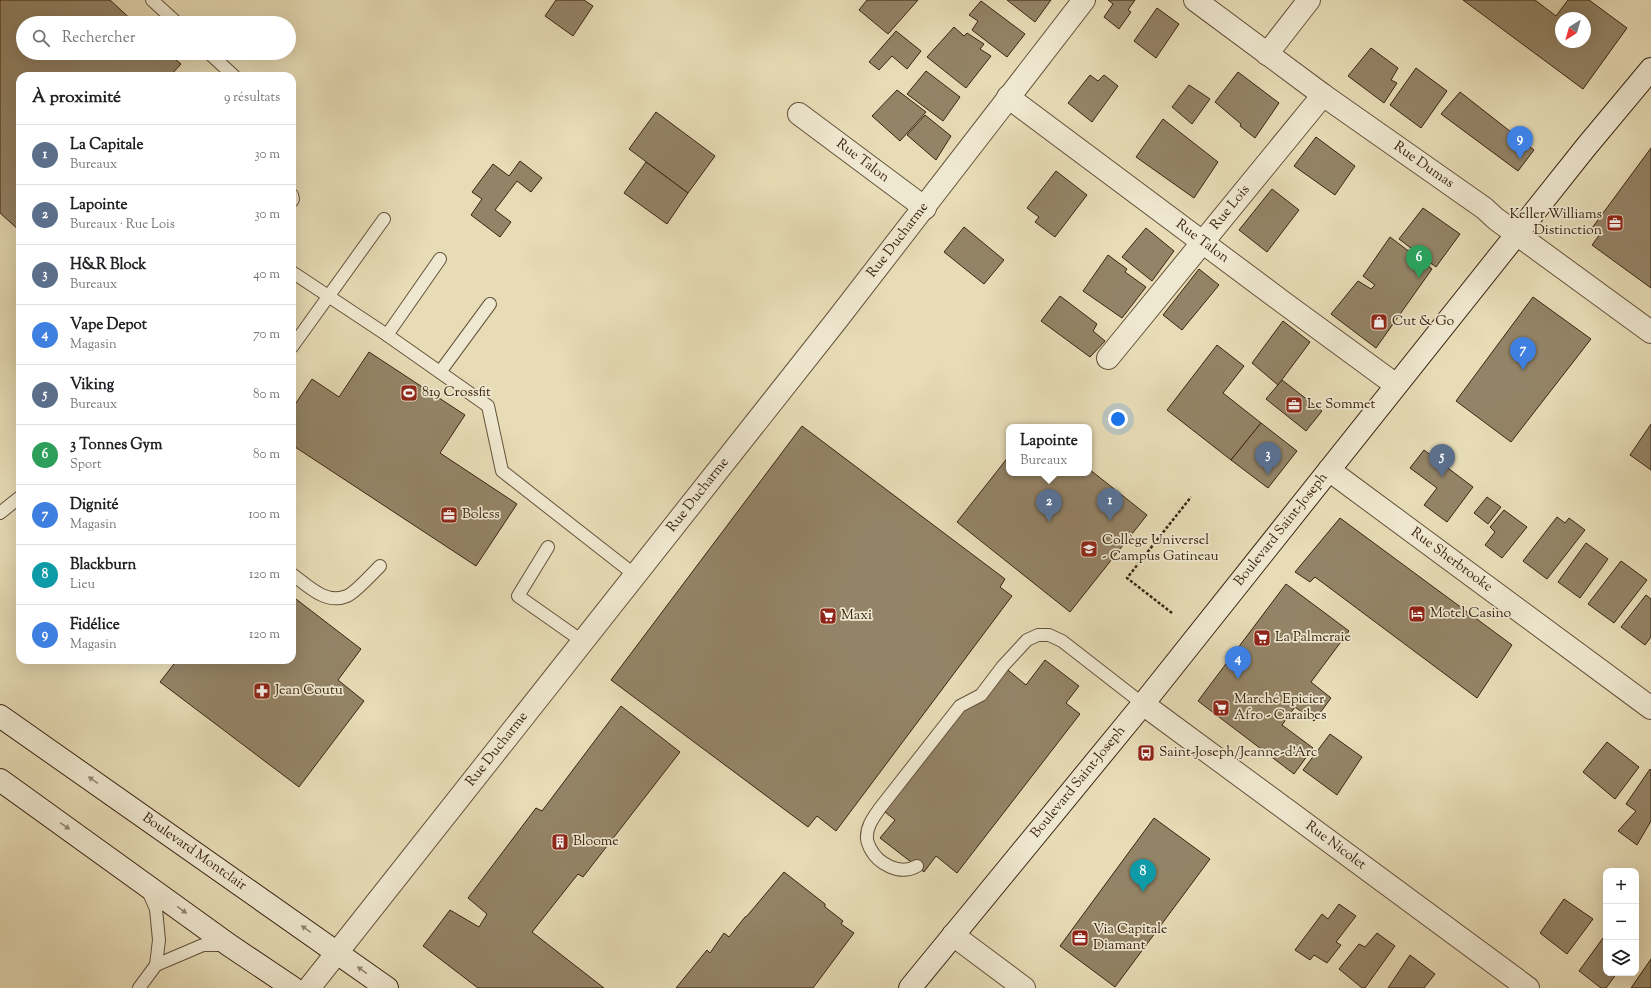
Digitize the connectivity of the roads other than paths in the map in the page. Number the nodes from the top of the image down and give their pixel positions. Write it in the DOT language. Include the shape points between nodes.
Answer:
graph roads {
  1 [pos="152,0"];
  2 [pos="1084,0"];
  3 [pos="1195,0"];
  4 [pos="1309,0"];
  5 [pos="169,16"];
  6 [pos="1267,54"];
  7 [pos="217,60"];
  8 [pos="1651,69"];
  9 [pos="230,72"];
  10 [pos="1323,95"];
  11 [pos="1008,97"];
  12 [pos="799,114"];
  13 [pos="925,208"];
  14 [pos="384,219"];
  15 [pos="1518,234"];
  16 [pos="1204,242"];
  17 [pos="440,259"];
  18 [pos="296,275"];
  19 [pos="328,296"];
  20 [pos="490,304"];
  21 [pos="1651,332"];
  22 [pos="387,335"];
  23 [pos="296,341"];
  24 [pos="1108,358"];
  25 [pos="440,372"];
  26 [pos="1396,385"];
  27 [pos="1329,470"];
  28 [pos="16,500"];
  29 [pos="0,513"];
  30 [pos="548,547"];
  31 [pos="380,566"];
  32 [pos="635,575"];
  33 [pos="296,577"];
  34 [pos="582,641"];
  35 [pos="1143,704"];
  36 [pos="1651,708"];
  37 [pos="0,716"];
  38 [pos="0,780"];
  39 [pos="917,866"];
  40 [pos="143,882"];
  41 [pos="953,936"];
  42 [pos="229,945"];
  43 [pos="338,952"];
  44 [pos="156,965"];
  45 [pos="139,988"];
  46 [pos="293,988"];
  47 [pos="309,988"];
  48 [pos="387,988"];
  49 [pos="910,988"];
  50 [pos="1024,988"];
  51 [pos="1528,988"];
  1 -- 5 [label="lane"];
  2 -- 11 [label="street, Rue Ducharme"];
  3 -- 6 [label="street, Rue Dumas"];
  4 -- 6 [label="street"];
  6 -- 10 [label="street, Rue Dumas"];
  7 -- 9 [label="lane"];
  8 -- 15 [label="street, Boulevard Saint-Joseph"];
  10 -- 15 [label="street, Rue Dumas"];
  10 -- 16 [label="street, Rue Lois"];
  11 -- 13 [label="street, Rue Ducharme"];
  11 -- 16 [label="street, Rue Talon"];
  12 -- 13 [label="street, Rue Talon"];
  13 -- 32 [label="street, Rue Ducharme"];
  14 -- 19 [label="lane"];
  15 -- 21 [label="street, Rue Dumas"];
  15 -- 26 [label="street, Boulevard Saint-Joseph"];
  16 -- 24 [label="street, Rue Lois"];
  16 -- 26 [label="street, Rue Talon"];
  17 -- 22 [label="lane"];
  18 -- 19 [label="lane"];
  19 -- 22 [label="lane"];
  19 -- 23 [label="lane"];
  20 -- 25 [label="lane"];
  22 -- 25 [label="lane"];
  25 -- 32 [label="lane" via="488,406 502,471"];
  26 -- 27 [label="street, Boulevard Saint-Joseph"];
  27 -- 35 [label="street, Boulevard Saint-Joseph"];
  27 -- 36 [label="street, Rue Sherbrooke"];
  28 -- 29 [label="lane"];
  30 -- 34 [label="lane" via="518,596"];
  31 -- 33 [label="lane" via="348,596 332,599 318,594"];
  32 -- 34 [label="street, Rue Ducharme"];
  34 -- 43 [label="street, Rue Ducharme"];
  35 -- 39 [label="lane" via="1062,641 1049,635 1038,635 1027,640 981,695 960,706 868,825 866,840 874,855 887,866 902,870"];
  35 -- 41 [label="street, Boulevard Saint-Joseph"];
  35 -- 51 [label="street, Rue Nicolet"];
  43 -- 37 [label="street, Boulevard Montclair, one-way"];
  38 -- 40 [label="street, one-way"];
  40 -- 42 [label="street, one-way"];
  40 -- 44 [label="lane" via="156,909 159,940"];
  41 -- 49 [label="street, Boulevard Saint-Joseph"];
  41 -- 50 [label="street"];
  42 -- 44 [label="lane" via="203,945"];
  42 -- 46 [label="street"];
  43 -- 47 [label="street, Rue Ducharme"];
  48 -- 43 [label="street, Boulevard Montclair, one-way"];
  44 -- 45 [label="lane"];
}
